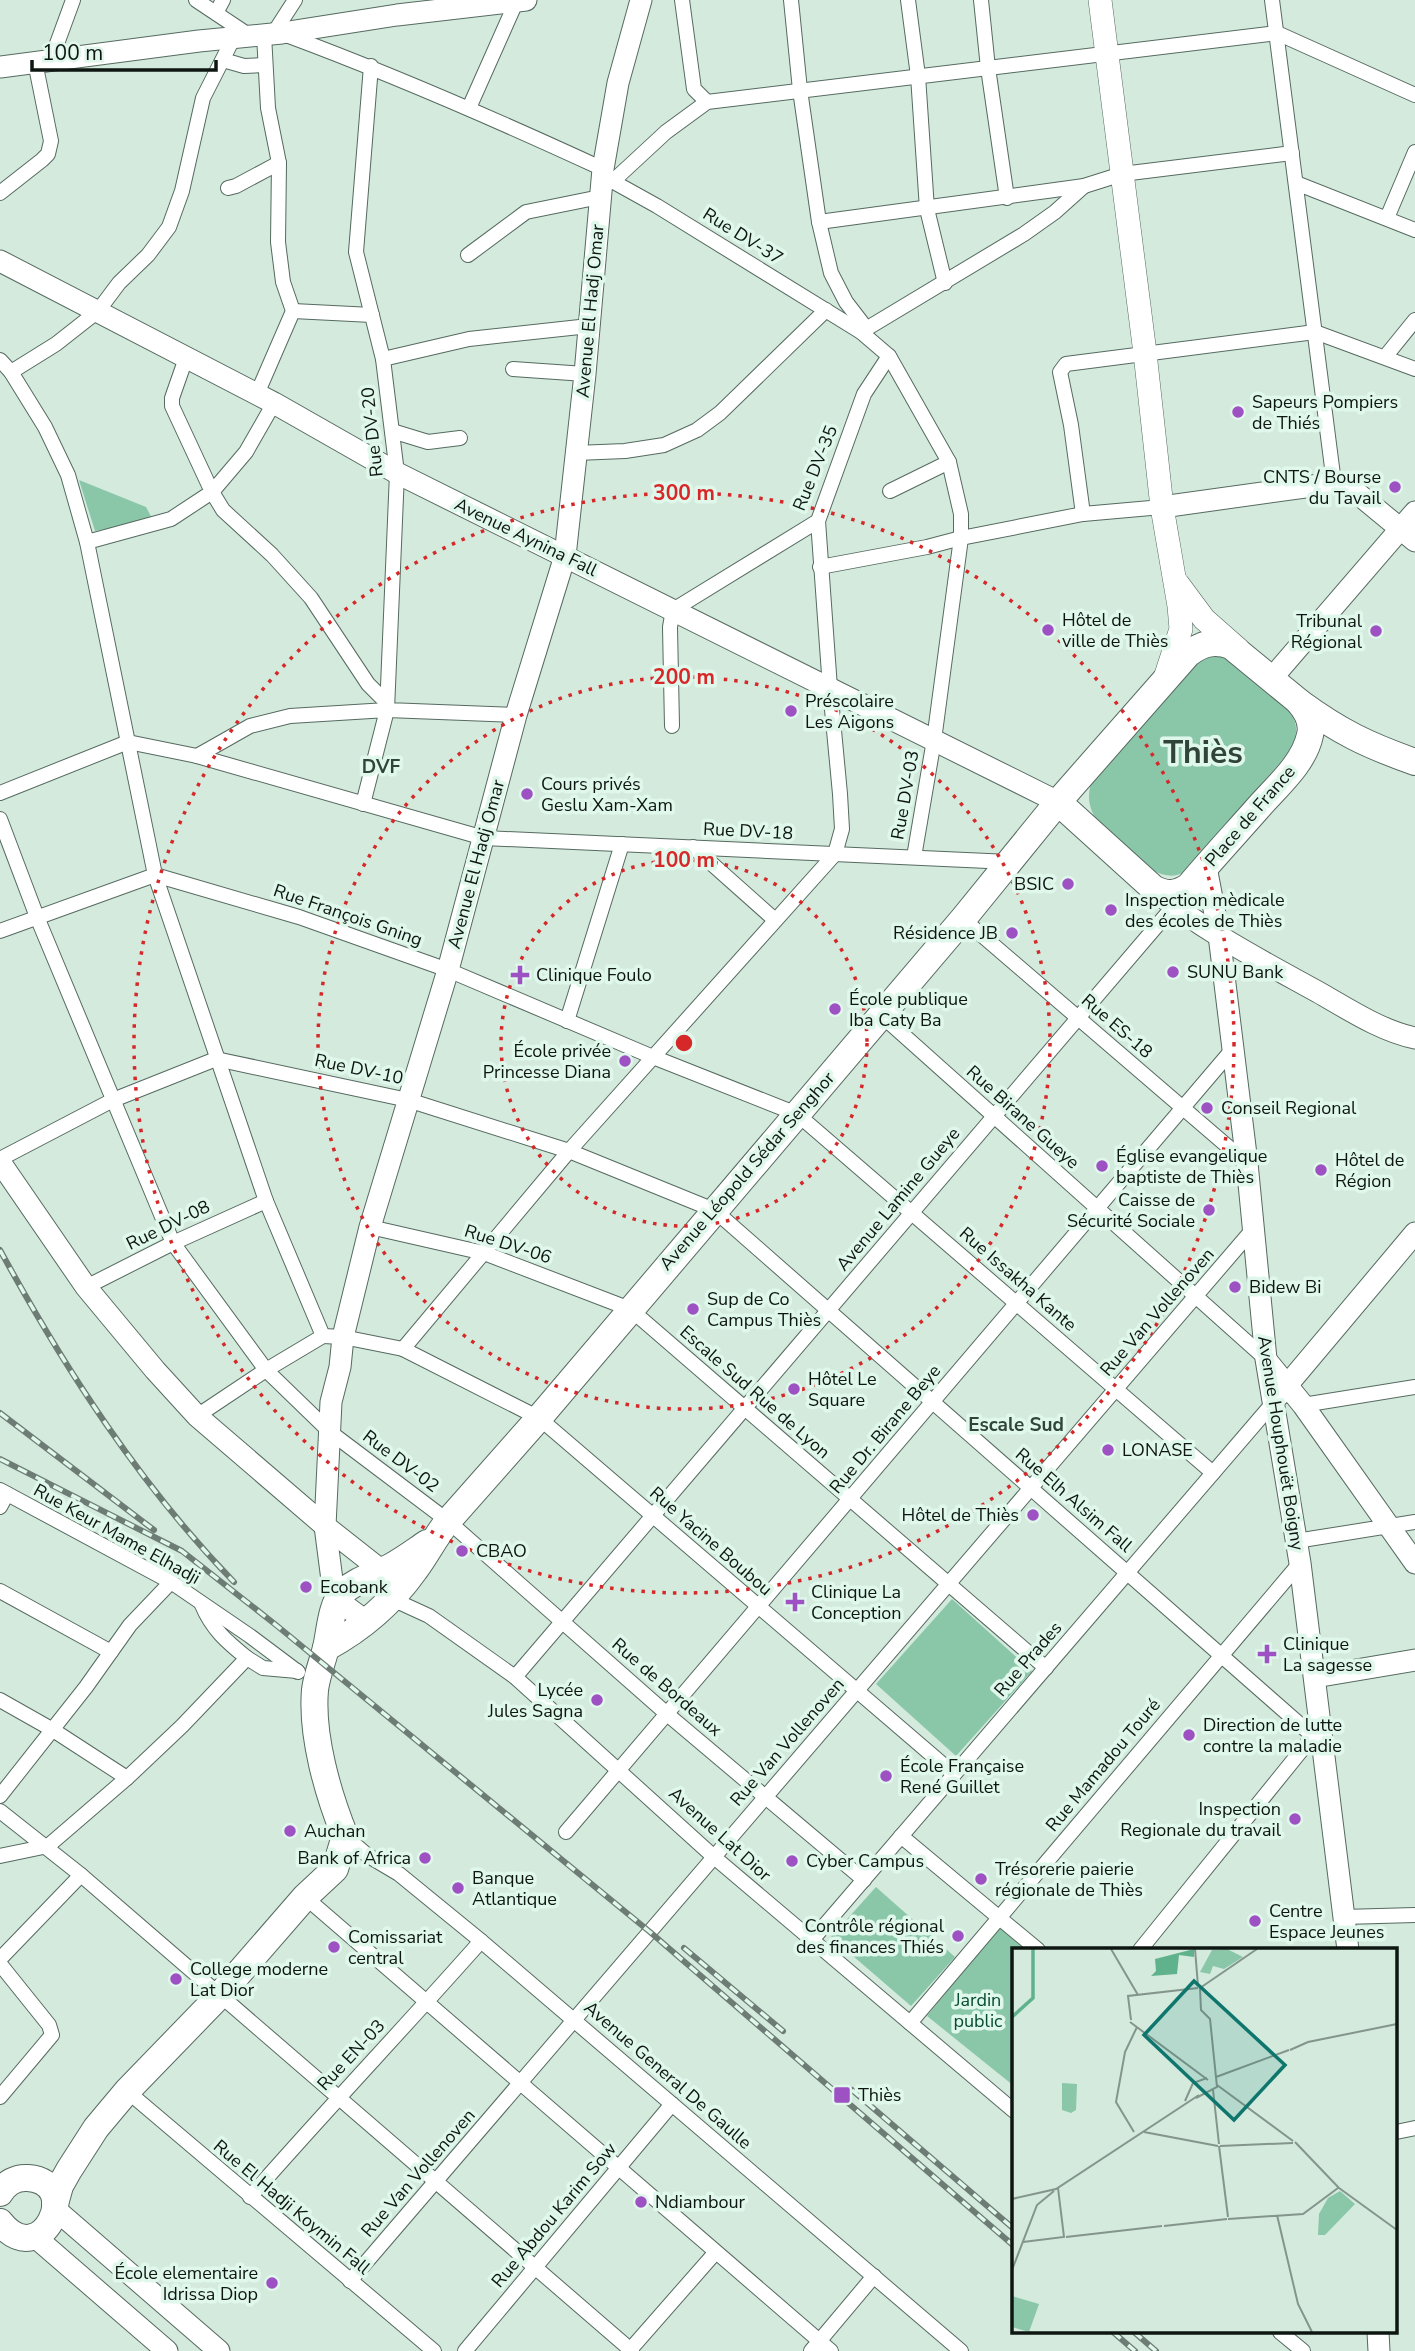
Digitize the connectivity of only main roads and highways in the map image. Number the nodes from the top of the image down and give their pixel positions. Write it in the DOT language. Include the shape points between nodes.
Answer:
graph roads {
  1 [pos="1100,0"];
  2 [pos="1177,582"];
  3 [pos="1244,655"];
  4 [pos="1162,684"];
  5 [pos="1298,701"];
  6 [pos="1368,745"];
  7 [pos="1415,762"];
  8 [pos="1293,768"];
  9 [pos="1058,802"];
  10 [pos="392,1585"];
  11 [pos="326,1648"];
  12 [pos="96,2128"];
  13 [pos="10,2181"];
  14 [pos="55,2207"];
  15 [pos="0,2222"];
  16 [pos="19,2241"];
  1 -- 2 [label="main road" via="1162,507"];
  2 -- 3 [label="main road" via="1204,619"];
  2 -- 4 [label="main road" via="1181,629"];
  3 -- 4 [label="highway, Place de France" via="1220,642 1208,643 1188,654"];
  3 -- 5 [label="highway, Place de France"];
  4 -- 9 [label="highway, Place de France"];
  5 -- 6 [label="highway"];
  5 -- 8 [label="highway, Place de France" via="1311,732"];
  6 -- 7 [label="highway"];
  6 -- 8 [label="highway" via="1332,745"];
  8 -- 9 [label="highway, Place de France" via="1189,886 1171,894 1153,888"];
  9 -- 10 [label="highway, Avenue Léopold Sédar Senghor" via="441,1530 414,1571"];
  10 -- 11 [label="highway" via="367,1622"];
  10 -- 11 [label="highway" via="356,1582 338,1598"];
  11 -- 12 [label="highway" via="306,1679 326,1782 341,1830 333,1832 322,1882"];
  12 -- 13 [label="highway" via="43,2169"];
  12 -- 14 [label="highway" via="60,2186"];
  13 -- 14 [label="highway" via="32,2178 48,2188"];
  14 -- 16 [label="highway" via="51,2224"];
  15 -- 16 [label="highway"];
}
